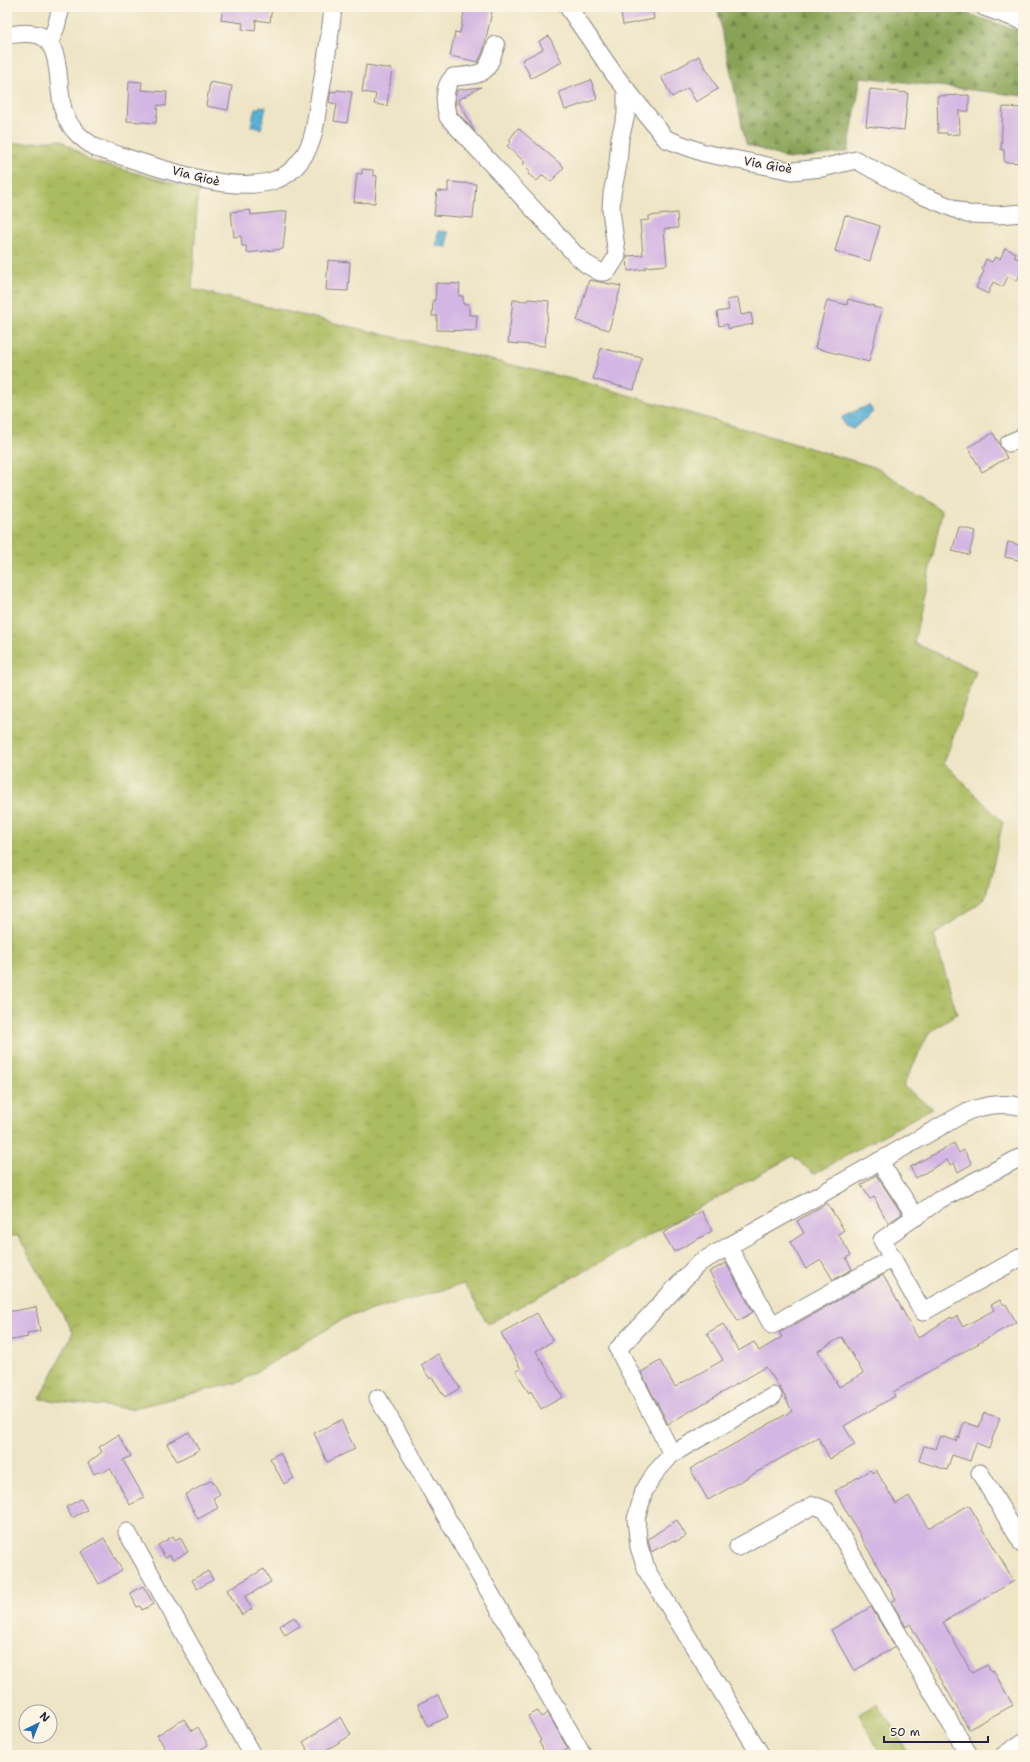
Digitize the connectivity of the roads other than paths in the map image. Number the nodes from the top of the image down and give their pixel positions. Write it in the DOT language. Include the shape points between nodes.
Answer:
graph roads {
  1 [pos="61,7"];
  2 [pos="333,7"];
  3 [pos="568,7"];
  4 [pos="984,7"];
  5 [pos="1023,21"];
  6 [pos="7,35"];
  7 [pos="50,42"];
  8 [pos="496,45"];
  9 [pos="626,89"];
  10 [pos="1023,213"];
  11 [pos="1023,1107"];
  12 [pos="1023,1156"];
  13 [pos="879,1161"];
  14 [pos="916,1216"];
  15 [pos="728,1246"];
  16 [pos="1023,1256"];
  17 [pos="892,1258"];
  18 [pos="773,1396"];
  19 [pos="378,1398"];
  20 [pos="672,1454"];
  21 [pos="980,1473"];
  22 [pos="127,1532"];
  23 [pos="1023,1545"];
  24 [pos="738,1547"];
  25 [pos="1023,1742"];
  26 [pos="252,1755"];
  27 [pos="584,1755"];
  28 [pos="761,1755"];
  29 [pos="968,1755"];
  30 [pos="1004,1755"];
  1 -- 7 [label="street"];
  2 -- 7 [label="street, Via Gioè" via="330,40 311,143 303,159 290,172 273,181 255,184 228,184 190,176 96,148 82,139 64,114"];
  3 -- 9 [label="street, Via Gioè"];
  4 -- 5 [label="street"];
  6 -- 7 [label="street" via="38,34"];
  8 -- 9 [label="street" via="490,64 484,72 480,75 453,77 446,86 448,117 574,253 600,272 609,269 617,256 611,210 620,138 626,116"];
  9 -- 10 [label="street, Via Gioè" via="666,138 704,153 792,171 822,168 856,160 914,192 967,214 998,216"];
  11 -- 13 [label="street" via="1013,1104 992,1104 968,1111"];
  12 -- 14 [label="street" via="939,1200"];
  13 -- 14 [label="street"];
  13 -- 15 [label="street"];
  14 -- 17 [label="street" via="882,1240"];
  15 -- 17 [label="street" via="772,1325"];
  15 -- 20 [label="street" via="699,1263 618,1349"];
  16 -- 17 [label="street" via="923,1312"];
  18 -- 20 [label="street"];
  19 -- 27 [label="street"];
  20 -- 28 [label="street" via="655,1473 644,1491 636,1519 638,1546 648,1571"];
  21 -- 23 [label="street"];
  22 -- 26 [label="street"];
  24 -- 29 [label="street" via="814,1505 826,1510"];
  25 -- 30 [label="street"];
}
